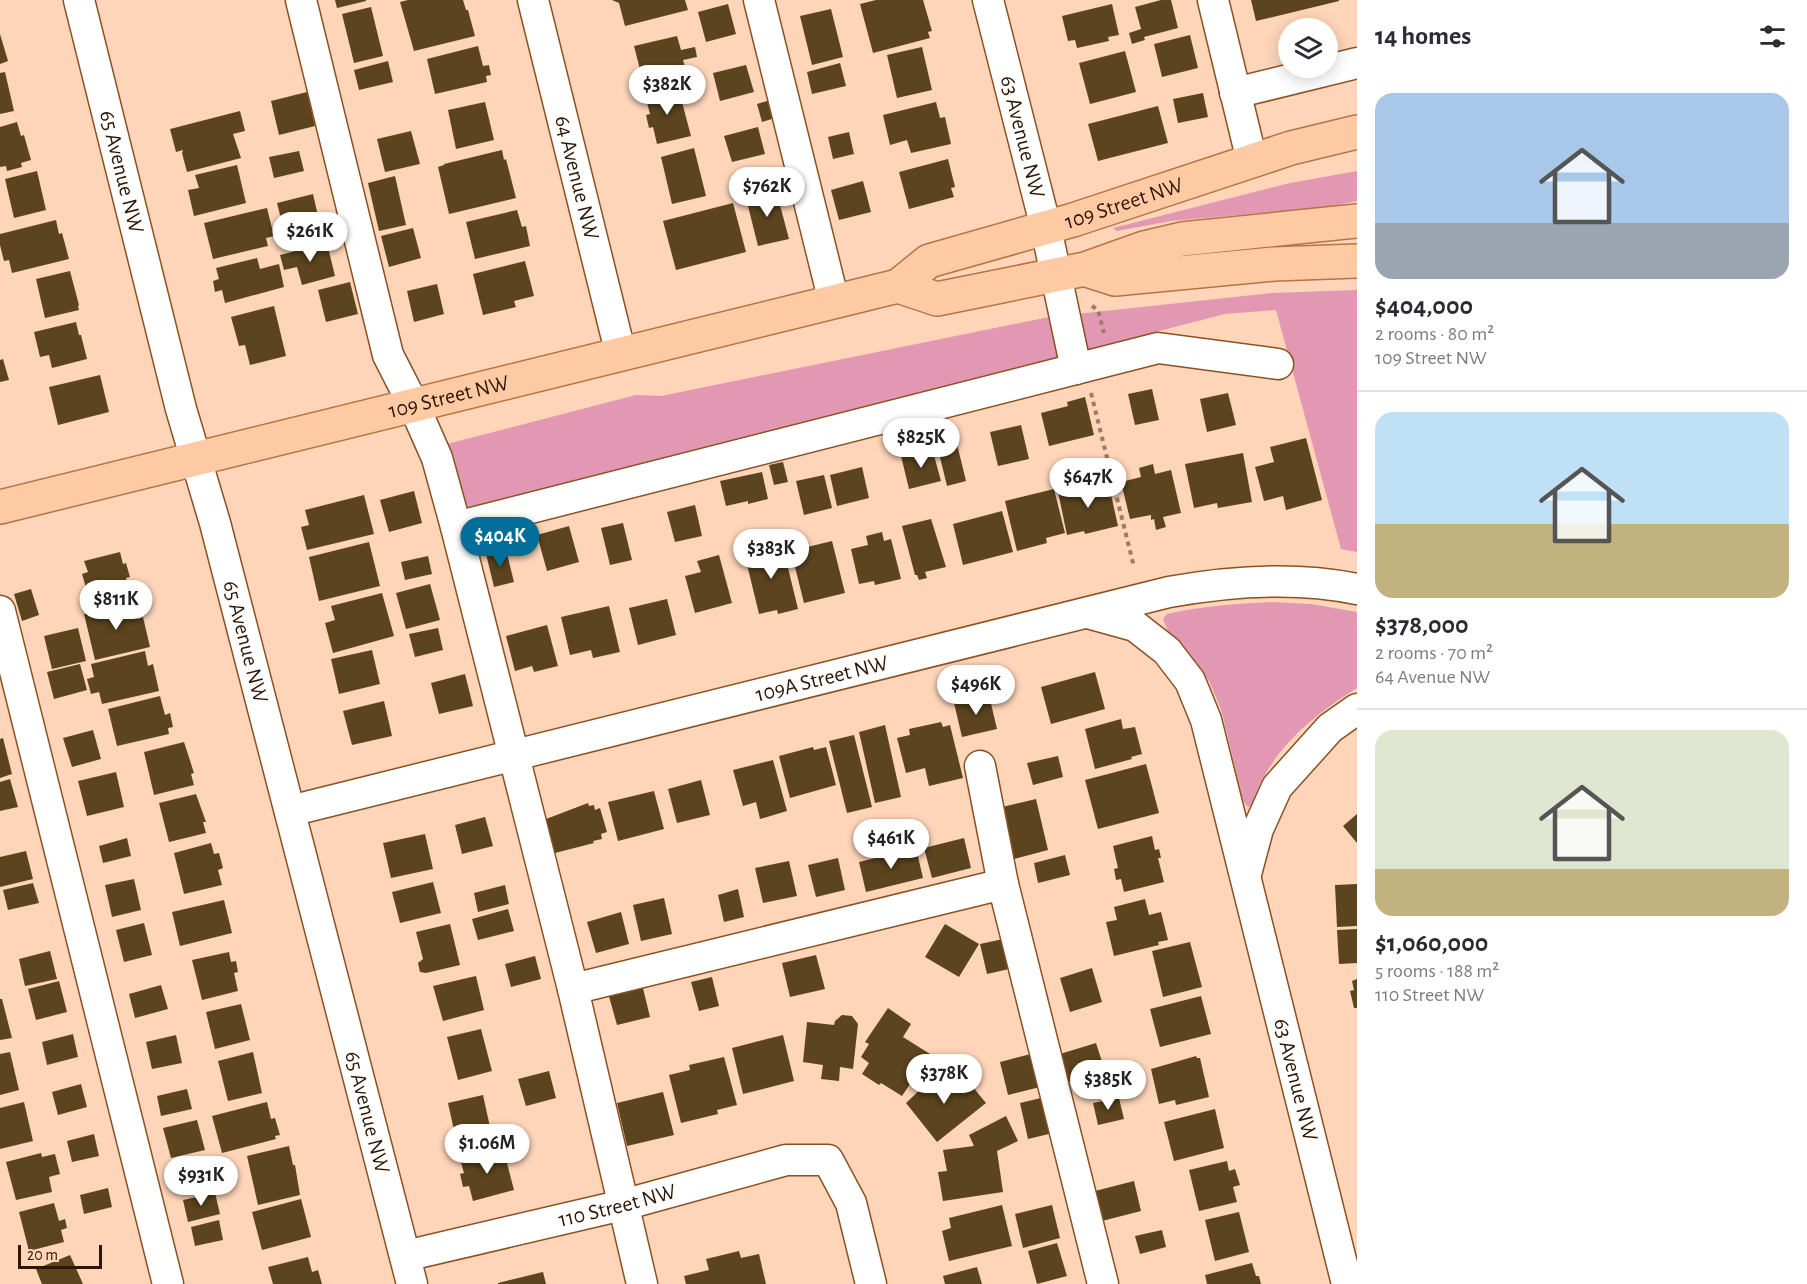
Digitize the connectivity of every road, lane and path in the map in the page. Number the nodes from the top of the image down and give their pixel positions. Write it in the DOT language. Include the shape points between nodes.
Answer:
graph roads {
  1 [pos="79,0"];
  2 [pos="301,0"];
  3 [pos="533,0"];
  4 [pos="759,0"];
  5 [pos="988,0"];
  6 [pos="1213,0"];
  7 [pos="1357,63"];
  8 [pos="1235,93"];
  9 [pos="1357,132"];
  10 [pos="1357,153"];
  11 [pos="1252,161"];
  12 [pos="1357,221"];
  13 [pos="1046,228"];
  14 [pos="1357,261"];
  15 [pos="1071,272"];
  16 [pos="898,286"];
  17 [pos="834,302"];
  18 [pos="621,355"];
  19 [pos="1278,364"];
  20 [pos="1080,368"];
  21 [pos="414,405"];
  22 [pos="196,460"];
  23 [pos="0,507"];
  24 [pos="456,527"];
  25 [pos="1134,567"];
  26 [pos="1357,589"];
  27 [pos="0,611"];
  28 [pos="1088,613"];
  29 [pos="1357,709"];
  30 [pos="514,754"];
  31 [pos="980,766"];
  32 [pos="290,811"];
  33 [pos="1246,874"];
  34 [pos="1003,884"];
  35 [pos="573,989"];
  36 [pos="623,1205"];
  37 [pos="408,1270"];
  38 [pos="168,1284"];
  39 [pos="642,1284"];
  40 [pos="871,1284"];
  41 [pos="1103,1284"];
  42 [pos="1347,1284"];
  1 -- 22 [label="street, 65 Avenue NW"];
  2 -- 21 [label="street" via="388,355"];
  3 -- 18 [label="street, 64 Avenue NW"];
  4 -- 17 [label="street"];
  5 -- 13 [label="street, 63 Avenue NW"];
  6 -- 8 [label="street"];
  7 -- 8 [label="street"];
  8 -- 11 [label="street"];
  9 -- 11 [label="main road, 109 Street NW"];
  10 -- 11 [label="main road"];
  11 -- 13 [label="main road, 109 Street NW"];
  12 -- 15 [label="main road" via="1182,239"];
  13 -- 15 [label="street, 63 Avenue NW"];
  13 -- 16 [label="main road, 109 Street NW" via="929,261"];
  14 -- 15 [label="main road" via="1274,264 1114,279"];
  15 -- 16 [label="main road" via="938,299"];
  15 -- 20 [label="street, 63 Avenue NW"];
  16 -- 17 [label="main road, 109 Street NW"];
  17 -- 18 [label="main road, 109 Street NW"];
  18 -- 21 [label="main road, 109 Street NW"];
  19 -- 20 [label="street" via="1158,348"];
  20 -- 24 [label="street"];
  20 -- 25 [label="path"];
  21 -- 22 [label="main road, 109 Street NW"];
  21 -- 24 [label="street" via="437,458"];
  22 -- 23 [label="main road, 109 Street NW"];
  22 -- 32 [label="street, 65 Avenue NW"];
  24 -- 30 [label="street"];
  26 -- 28 [label="street, 109A Street NW" via="1292,581 1216,584"];
  27 -- 38 [label="street"];
  28 -- 30 [label="street, 109A Street NW"];
  28 -- 33 [label="street, 63 Avenue NW" via="1135,626 1167,651 1190,681 1206,720"];
  29 -- 33 [label="street, 63 Avenue NW" via="1330,728 1277,787 1258,829"];
  30 -- 32 [label="street, 109A Street NW"];
  30 -- 35 [label="street"];
  31 -- 34 [label="street"];
  32 -- 37 [label="street, 65 Avenue NW"];
  33 -- 42 [label="street, 63 Avenue NW"];
  34 -- 35 [label="street"];
  34 -- 41 [label="street"];
  35 -- 36 [label="street"];
  36 -- 37 [label="street, 110 Street NW"];
  36 -- 39 [label="street"];
  36 -- 40 [label="street, 110 Street NW" via="786,1160 828,1160 851,1203"];
}
